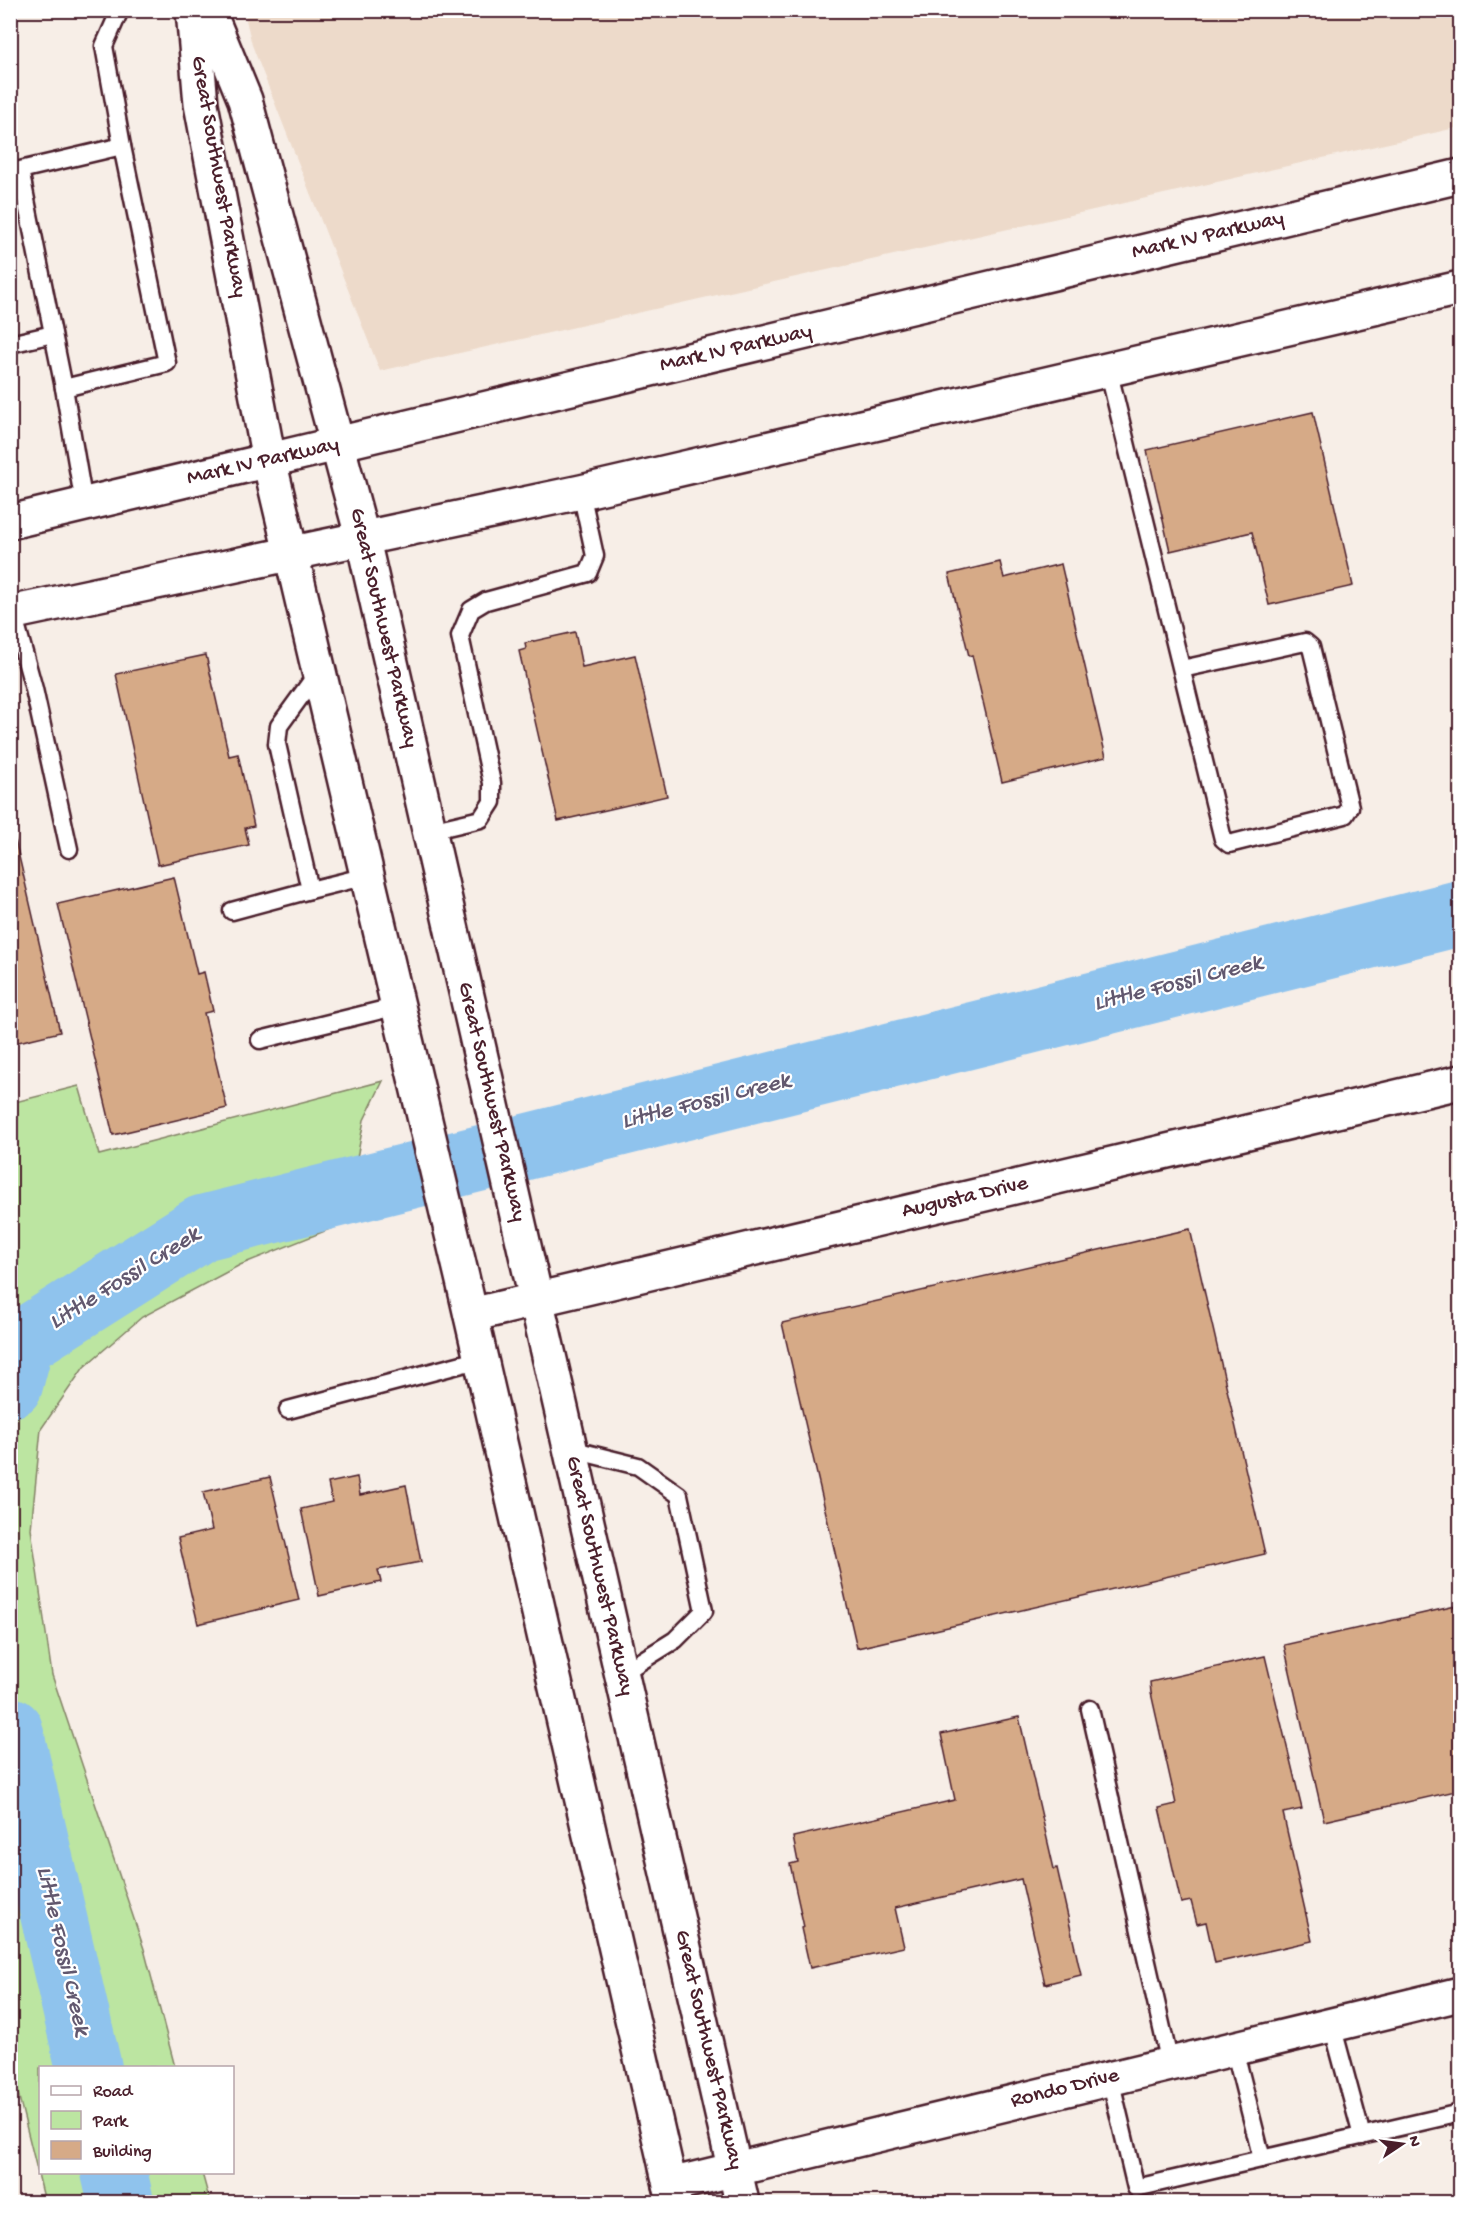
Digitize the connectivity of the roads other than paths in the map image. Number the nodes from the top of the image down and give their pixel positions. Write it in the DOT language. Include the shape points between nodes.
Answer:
graph roads {
  1 [pos="120,10"];
  2 [pos="193,10"];
  3 [pos="208,10"];
  4 [pos="122,146"];
  5 [pos="1461,176"];
  6 [pos="1461,288"];
  7 [pos="53,334"];
  8 [pos="10,344"];
  9 [pos="1108,369"];
  10 [pos="64,388"];
  11 [pos="338,444"];
  12 [pos="270,460"];
  13 [pos="581,492"];
  14 [pos="84,504"];
  15 [pos="10,522"];
  16 [pos="363,540"];
  17 [pos="292,554"];
  18 [pos="12,613"];
  19 [pos="1182,669"];
  20 [pos="319,670"];
  21 [pos="430,831"];
  22 [pos="69,849"];
  23 [pos="368,876"];
  24 [pos="310,890"];
  25 [pos="232,911"];
  26 [pos="398,1006"];
  27 [pos="260,1040"];
  28 [pos="1461,1082"];
  29 [pos="536,1299"];
  30 [pos="471,1315"];
  31 [pos="481,1359"];
  32 [pos="288,1410"];
  33 [pos="570,1449"];
  34 [pos="621,1673"];
  35 [pos="1090,1709"];
  36 [pos="1461,1994"];
  37 [pos="1332,2025"];
  38 [pos="1234,2048"];
  39 [pos="1170,2064"];
  40 [pos="1110,2078"];
  41 [pos="1461,2113"];
  42 [pos="1362,2136"];
  43 [pos="1262,2159"];
  44 [pos="735,2169"];
  45 [pos="672,2194"];
  46 [pos="742,2202"];
  1 -- 4 [label="lane" via="104,46"];
  2 -- 12 [label="street, Great Southwest Parkway" via="201,104"];
  3 -- 11 [label="street, Great Southwest Parkway" via="245,100"];
  4 -- 7 [label="lane" via="20,170"];
  4 -- 10 [label="lane" via="166,363"];
  5 -- 11 [label="street, Mark IV Parkway"];
  6 -- 9 [label="street"];
  7 -- 8 [label="lane"];
  7 -- 10 [label="lane"];
  9 -- 13 [label="street"];
  9 -- 19 [label="lane"];
  10 -- 14 [label="lane"];
  11 -- 12 [label="street, Mark IV Parkway"];
  11 -- 16 [label="street, Great Southwest Parkway"];
  12 -- 14 [label="street, Mark IV Parkway"];
  12 -- 17 [label="street, Great Southwest Parkway"];
  13 -- 16 [label="street"];
  13 -- 21 [label="lane" via="595,556 588,573 486,601 471,610 460,636 492,783 492,802 481,819"];
  14 -- 15 [label="street, Mark IV Parkway"];
  16 -- 17 [label="street"];
  16 -- 21 [label="street, Great Southwest Parkway"];
  17 -- 18 [label="street"];
  17 -- 20 [label="street, Great Southwest Parkway"];
  18 -- 22 [label="lane" via="34,689"];
  19 -- 19 [label="lane" via="1224,839 1229,844 1345,815 1350,807 1311,647 1305,642"];
  20 -- 23 [label="street, Great Southwest Parkway"];
  20 -- 24 [label="lane" via="279,726 277,744"];
  21 -- 29 [label="street, Great Southwest Parkway"];
  23 -- 24 [label="lane"];
  23 -- 26 [label="street, Great Southwest Parkway"];
  24 -- 25 [label="lane"];
  26 -- 27 [label="lane"];
  26 -- 30 [label="street, Great Southwest Parkway"];
  28 -- 29 [label="street, Augusta Drive"];
  29 -- 30 [label="street, Augusta Drive"];
  29 -- 33 [label="street, Great Southwest Parkway"];
  30 -- 31 [label="street, Great Southwest Parkway"];
  31 -- 32 [label="lane"];
  31 -- 45 [label="street, Great Southwest Parkway"];
  33 -- 34 [label="street, Great Southwest Parkway"];
  33 -- 34 [label="lane" via="638,1466 678,1495 704,1611 675,1640"];
  34 -- 44 [label="street, Great Southwest Parkway"];
  35 -- 39 [label="lane"];
  36 -- 37 [label="street, Rondo Drive"];
  37 -- 38 [label="street, Rondo Drive"];
  37 -- 42 [label="lane"];
  38 -- 39 [label="street, Rondo Drive"];
  38 -- 43 [label="lane"];
  39 -- 40 [label="street, Rondo Drive"];
  40 -- 43 [label="lane" via="1136,2188"];
  40 -- 44 [label="street, Rondo Drive"];
  41 -- 42 [label="lane"];
  42 -- 43 [label="lane"];
  44 -- 45 [label="street, Rondo Drive"];
  44 -- 46 [label="street, Great Southwest Parkway"];
}
